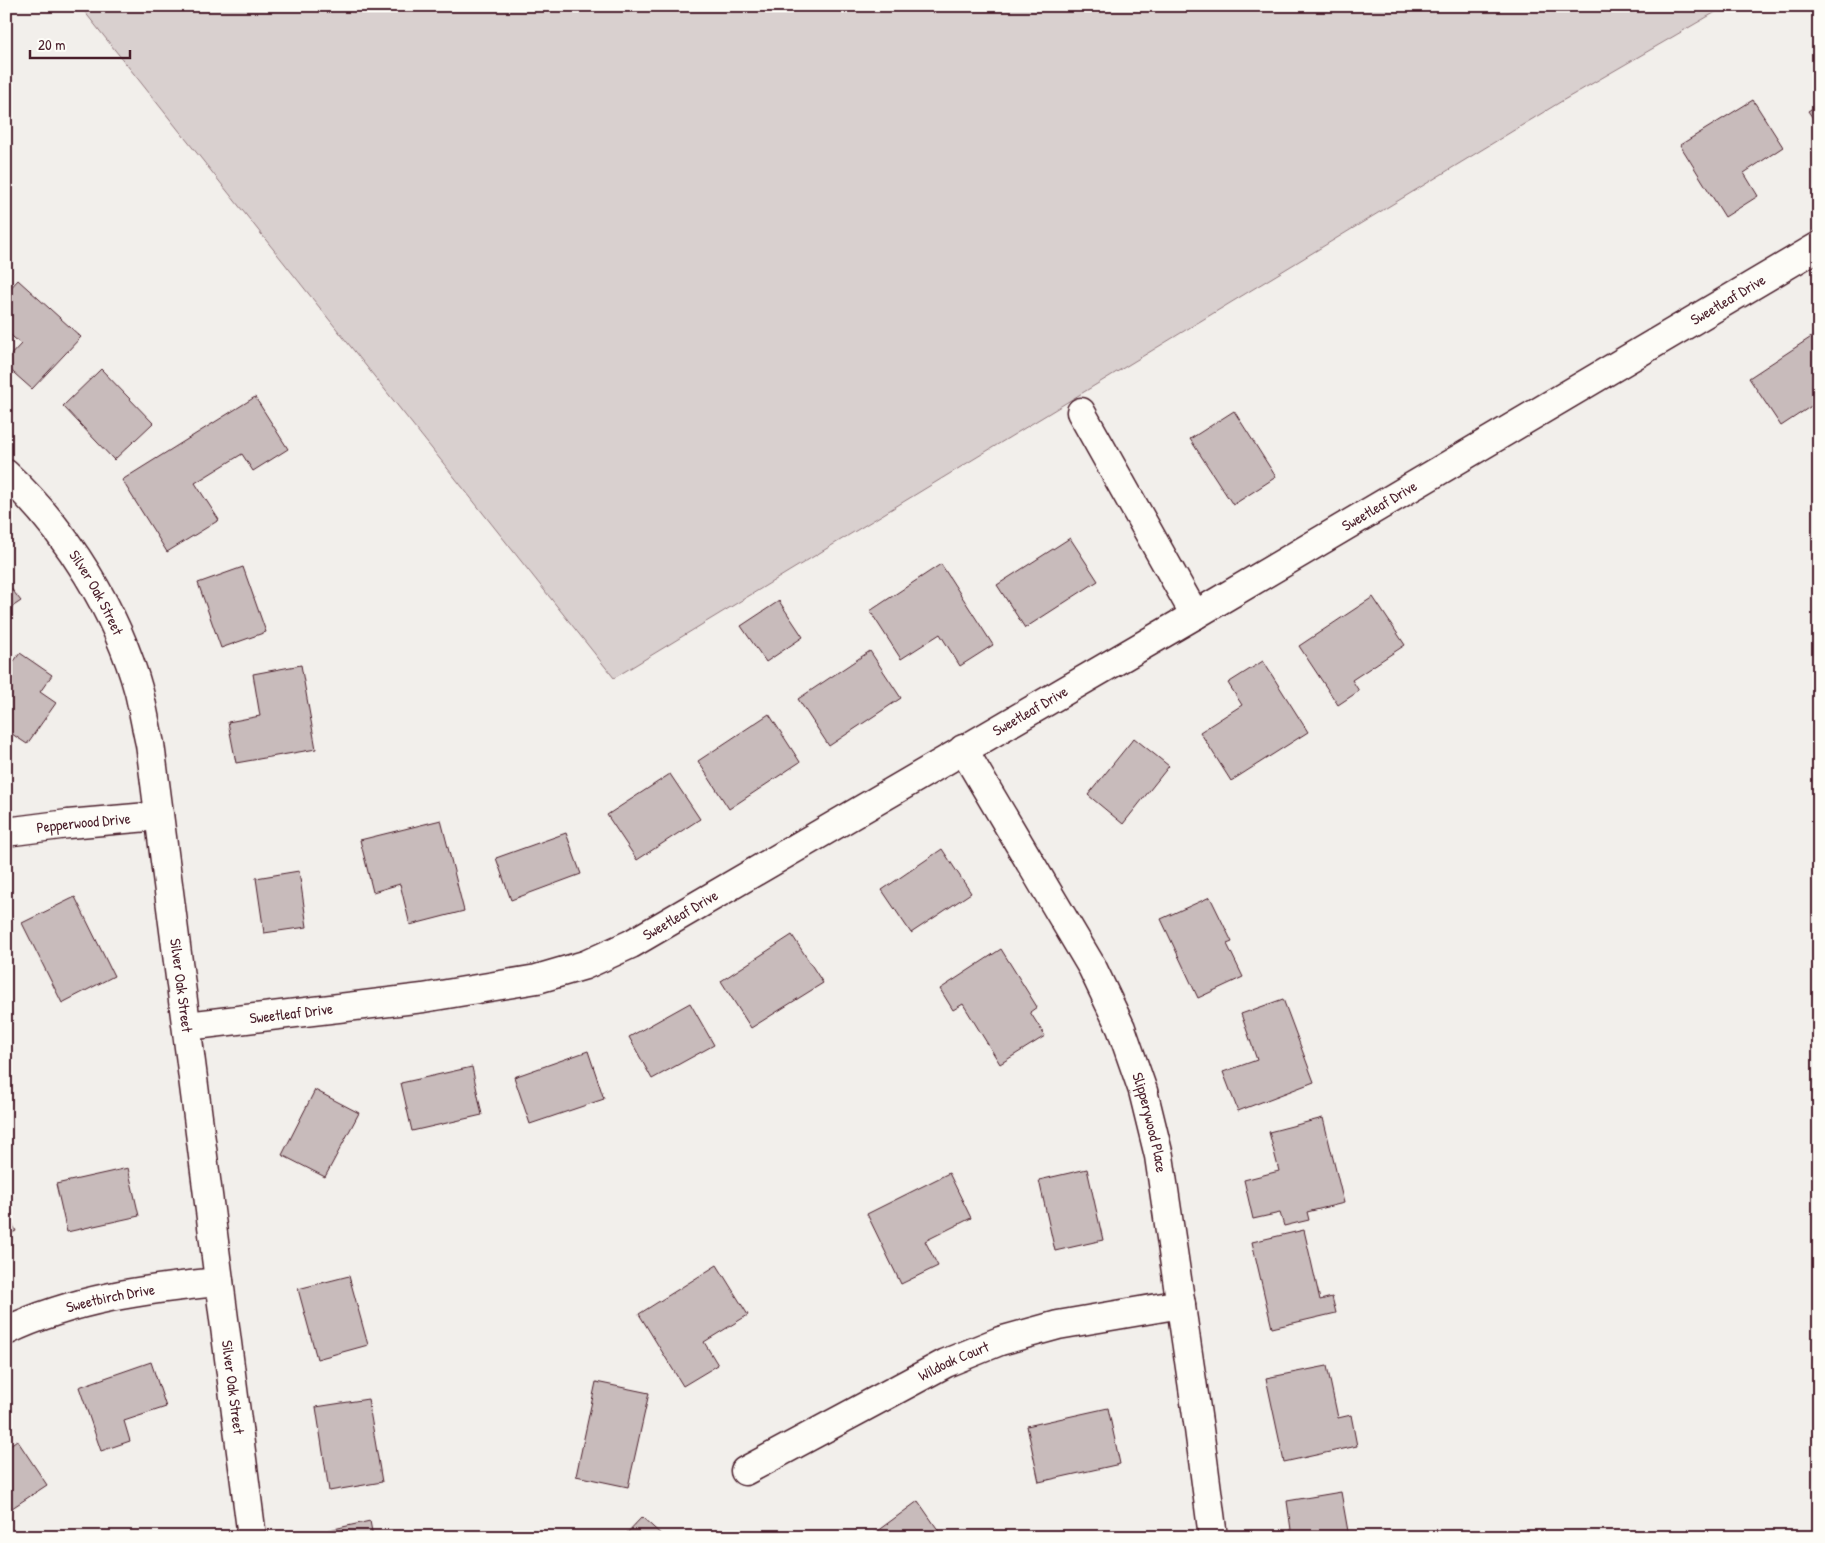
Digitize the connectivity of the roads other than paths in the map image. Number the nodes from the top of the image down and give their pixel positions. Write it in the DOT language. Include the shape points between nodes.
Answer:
graph roads {
  1 [pos="1819,246"];
  2 [pos="1081,412"];
  3 [pos="6,474"];
  4 [pos="1194,615"];
  5 [pos="964,749"];
  6 [pos="159,816"];
  7 [pos="6,832"];
  8 [pos="187,1026"];
  9 [pos="219,1282"];
  10 [pos="1181,1304"];
  11 [pos="6,1331"];
  12 [pos="744,1471"];
  13 [pos="252,1537"];
  14 [pos="1213,1537"];
  1 -- 4 [label="street, Sweetleaf Drive"];
  2 -- 4 [label="street"];
  3 -- 6 [label="street, Silver Oak Street" via="61,533 97,592 121,640 139,691"];
  4 -- 5 [label="street, Sweetleaf Drive"];
  5 -- 8 [label="street, Sweetleaf Drive" via="631,944 585,964 537,979 422,998"];
  5 -- 10 [label="street, Slipperywood Place" via="1092,967 1121,1028 1143,1091 1160,1156"];
  6 -- 7 [label="street, Pepperwood Drive"];
  6 -- 8 [label="street, Silver Oak Street"];
  8 -- 9 [label="street, Silver Oak Street"];
  9 -- 11 [label="street, Sweetbirch Drive" via="147,1289 84,1302"];
  9 -- 13 [label="street, Silver Oak Street"];
  10 -- 12 [label="street, Wildoak Court" via="1058,1325 1000,1341 946,1363"];
  10 -- 14 [label="street, Slipperywood Place"];
}
